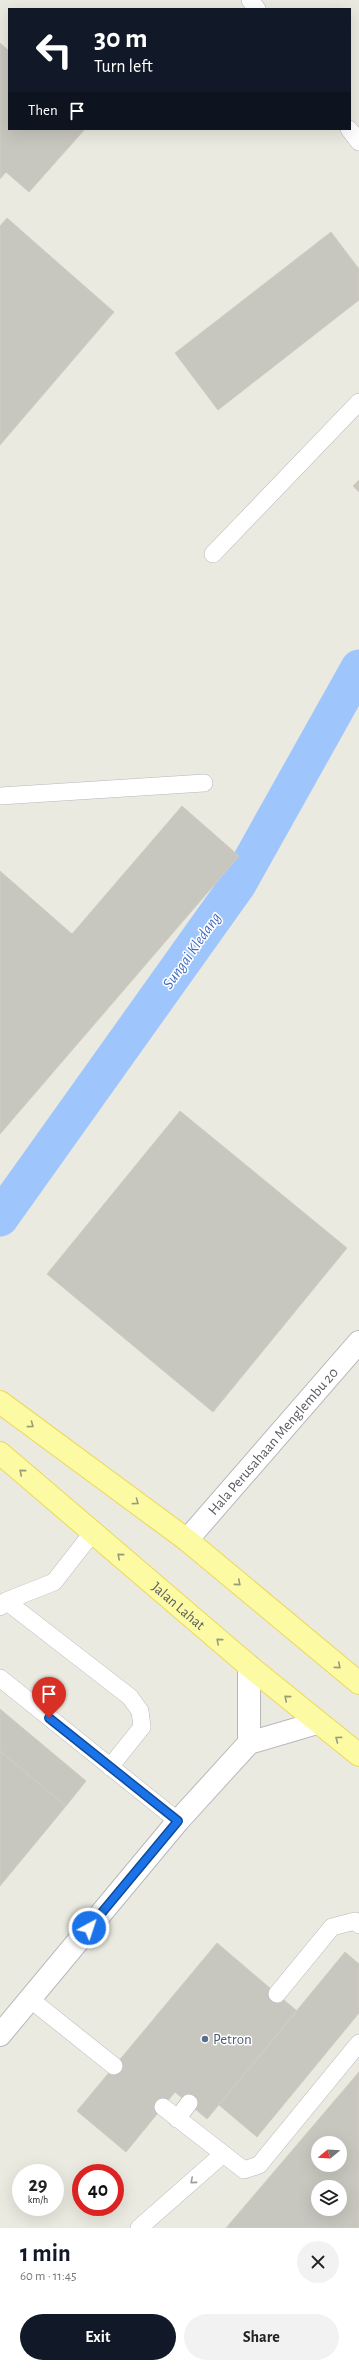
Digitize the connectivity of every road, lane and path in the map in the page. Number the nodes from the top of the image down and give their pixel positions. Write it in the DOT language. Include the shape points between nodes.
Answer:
graph roads {
  1 [pos="250,0"];
  2 [pos="256,8"];
  3 [pos="350,130"];
  4 [pos="359,142"];
  5 [pos="359,402"];
  6 [pos="213,554"];
  7 [pos="204,783"];
  8 [pos="0,796"];
  9 [pos="359,1342"];
  10 [pos="0,1402"];
  11 [pos="0,1453"];
  12 [pos="93,1532"];
  13 [pos="187,1540"];
  14 [pos="3,1604"];
  15 [pos="249,1666"];
  16 [pos="0,1678"];
  17 [pos="359,1683"];
  18 [pos="317,1723"];
  19 [pos="249,1743"];
  20 [pos="359,1755"];
  21 [pos="110,1767"];
  22 [pos="178,1821"];
  23 [pos="359,1925"];
  24 [pos="277,1994"];
  25 [pos="30,1999"];
  26 [pos="0,2035"];
  27 [pos="359,2043"];
  28 [pos="114,2066"];
  29 [pos="189,2103"];
  30 [pos="163,2107"];
  31 [pos="176,2119"];
  32 [pos="222,2155"];
  33 [pos="139,2228"];
  1 -- 2 [label="lane"];
  3 -- 4 [label="lane"];
  5 -- 6 [label="lane"];
  7 -- 8 [label="lane"];
  9 -- 13 [label="street, Hala Perusahaan Menglembu 20"];
  10 -- 13 [label="main road, one-way"];
  12 -- 11 [label="main road, Jalan Lahat, one-way"];
  12 -- 14 [label="lane" via="54,1582"];
  15 -- 12 [label="main road, Jalan Lahat, one-way"];
  13 -- 17 [label="main road, one-way"];
  14 -- 21 [label="lane" via="130,1697 140,1711 142,1726"];
  18 -- 15 [label="main road, Jalan Lahat, one-way"];
  15 -- 19 [label="street"];
  16 -- 21 [label="lane"];
  18 -- 19 [label="street"];
  20 -- 18 [label="main road, Jalan Lahat, one-way"];
  19 -- 22 [label="street"];
  21 -- 22 [label="lane"];
  22 -- 25 [label="street"];
  23 -- 24 [label="lane" via="355,1922 332,1927"];
  25 -- 26 [label="street"];
  25 -- 28 [label="lane"];
  27 -- 32 [label="lane" via="259,2165 244,2170"];
  29 -- 31 [label="lane"];
  30 -- 31 [label="lane"];
  31 -- 32 [label="lane"];
  32 -- 33 [label="lane, one-way"];
}
